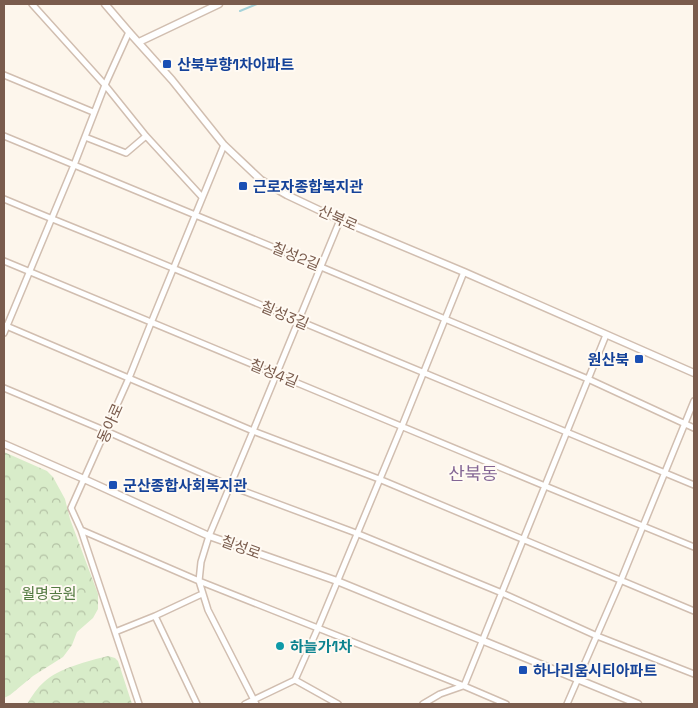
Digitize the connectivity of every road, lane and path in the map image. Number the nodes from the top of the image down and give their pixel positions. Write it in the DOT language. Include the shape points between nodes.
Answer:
graph roads {
  1 [pos="32,4"];
  2 [pos="105,4"];
  3 [pos="219,4"];
  4 [pos="129,32"];
  5 [pos="139,42"];
  6 [pos="4,75"];
  7 [pos="105,85"];
  8 [pos="93,112"];
  9 [pos="4,136"];
  10 [pos="146,136"];
  11 [pos="85,137"];
  12 [pos="224,145"];
  13 [pos="74,165"];
  14 [pos="202,197"];
  15 [pos="4,199"];
  16 [pos="196,215"];
  17 [pos="51,219"];
  18 [pos="340,220"];
  19 [pos="4,261"];
  20 [pos="321,266"];
  21 [pos="174,268"];
  22 [pos="30,271"];
  23 [pos="464,272"];
  24 [pos="446,319"];
  25 [pos="298,321"];
  26 [pos="150,323"];
  27 [pos="5,325"];
  28 [pos="4,333"];
  29 [pos="606,335"];
  30 [pos="424,372"];
  31 [pos="277,374"];
  32 [pos="694,374"];
  33 [pos="129,378"];
  34 [pos="588,379"];
  35 [pos="4,388"];
  36 [pos="694,401"];
  37 [pos="684,424"];
  38 [pos="402,426"];
  39 [pos="694,428"];
  40 [pos="106,431"];
  41 [pos="253,431"];
  42 [pos="566,431"];
  43 [pos="4,444"];
  44 [pos="664,473"];
  45 [pos="84,479"];
  46 [pos="379,479"];
  47 [pos="694,485"];
  48 [pos="230,486"];
  49 [pos="544,486"];
  50 [pos="643,526"];
  51 [pos="81,530"];
  52 [pos="356,533"];
  53 [pos="209,536"];
  54 [pos="523,540"];
  55 [pos="694,547"];
  56 [pos="620,580"];
  57 [pos="199,581"];
  58 [pos="337,581"];
  59 [pos="502,593"];
  60 [pos="202,594"];
  61 [pos="694,612"];
  62 [pos="155,616"];
  63 [pos="318,628"];
  64 [pos="115,632"];
  65 [pos="597,636"];
  66 [pos="483,640"];
  67 [pos="694,674"];
  68 [pos="579,679"];
  69 [pos="294,680"];
  70 [pos="464,686"];
  71 [pos="255,702"];
  72 [pos="139,704"];
  73 [pos="197,704"];
  74 [pos="245,704"];
  75 [pos="338,704"];
  76 [pos="423,704"];
  77 [pos="506,704"];
  78 [pos="567,704"];
  79 [pos="638,704"];
  1 -- 7 [label="street"];
  2 -- 4 [label="street, 산북로"];
  3 -- 5 [label="street"];
  4 -- 5 [label="street, 산북로"];
  4 -- 7 [label="street"];
  5 -- 12 [label="street, 산북로"];
  6 -- 8 [label="street"];
  7 -- 8 [label="street"];
  7 -- 10 [label="street"];
  8 -- 11 [label="street"];
  9 -- 13 [label="street, 칠성2길"];
  10 -- 11 [label="street" via="126,153"];
  10 -- 14 [label="street"];
  11 -- 13 [label="street"];
  12 -- 14 [label="street, 동아로"];
  12 -- 18 [label="street, 산북로" via="261,180"];
  13 -- 16 [label="street, 칠성2길"];
  13 -- 17 [label="street"];
  14 -- 16 [label="street, 동아로"];
  15 -- 17 [label="street, 칠성3길"];
  16 -- 20 [label="street, 칠성2길"];
  16 -- 21 [label="street, 동아로"];
  17 -- 21 [label="street, 칠성3길"];
  17 -- 22 [label="street"];
  18 -- 20 [label="street"];
  18 -- 23 [label="street, 산북로"];
  19 -- 22 [label="street, 칠성4길"];
  20 -- 24 [label="street, 칠성2길"];
  20 -- 25 [label="street"];
  21 -- 25 [label="street, 칠성3길"];
  21 -- 26 [label="street, 동아로"];
  22 -- 26 [label="street, 칠성4길"];
  22 -- 27 [label="street"];
  23 -- 24 [label="street"];
  23 -- 29 [label="street, 산북로"];
  24 -- 30 [label="street"];
  24 -- 34 [label="street, 칠성2길"];
  25 -- 30 [label="street, 칠성3길"];
  25 -- 31 [label="street"];
  26 -- 31 [label="street, 칠성4길"];
  26 -- 33 [label="street, 동아로"];
  27 -- 28 [label="street"];
  27 -- 33 [label="street"];
  29 -- 32 [label="street, 산북로"];
  29 -- 34 [label="street"];
  30 -- 38 [label="street"];
  30 -- 42 [label="street, 칠성3길"];
  31 -- 38 [label="street, 칠성4길"];
  31 -- 41 [label="street"];
  33 -- 40 [label="street, 동아로"];
  33 -- 41 [label="street"];
  34 -- 37 [label="street, 칠성2길"];
  34 -- 42 [label="street"];
  35 -- 40 [label="street"];
  36 -- 37 [label="street"];
  37 -- 39 [label="street, 칠성2길"];
  37 -- 44 [label="street"];
  38 -- 46 [label="street"];
  38 -- 49 [label="street, 칠성4길"];
  40 -- 45 [label="street, 동아로"];
  40 -- 48 [label="street"];
  41 -- 46 [label="street"];
  41 -- 48 [label="street"];
  42 -- 44 [label="street, 칠성3길"];
  42 -- 49 [label="street"];
  43 -- 45 [label="street, 칠성로"];
  44 -- 47 [label="street, 칠성3길"];
  44 -- 50 [label="street"];
  45 -- 51 [label="street, 동아로" via="72,508"];
  45 -- 53 [label="street, 칠성로"];
  46 -- 52 [label="street"];
  46 -- 54 [label="street"];
  48 -- 52 [label="street"];
  48 -- 53 [label="street"];
  49 -- 50 [label="street, 칠성4길"];
  49 -- 54 [label="street"];
  50 -- 55 [label="street, 칠성4길"];
  50 -- 56 [label="street"];
  51 -- 57 [label="street"];
  51 -- 64 [label="street, 동아로"];
  52 -- 58 [label="street"];
  52 -- 59 [label="street"];
  53 -- 57 [label="street"];
  53 -- 58 [label="street, 칠성로"];
  54 -- 56 [label="street"];
  54 -- 59 [label="street"];
  56 -- 61 [label="street"];
  56 -- 65 [label="street"];
  57 -- 60 [label="street"];
  57 -- 63 [label="street"];
  58 -- 63 [label="street"];
  58 -- 66 [label="street, 칠성로"];
  59 -- 65 [label="street"];
  59 -- 66 [label="street"];
  60 -- 62 [label="street"];
  60 -- 71 [label="street"];
  62 -- 64 [label="street"];
  62 -- 73 [label="street"];
  63 -- 69 [label="street"];
  63 -- 70 [label="street"];
  64 -- 72 [label="street, 동아로"];
  65 -- 67 [label="street"];
  65 -- 68 [label="street"];
  66 -- 68 [label="street, 칠성로"];
  66 -- 70 [label="street"];
  68 -- 78 [label="street"];
  68 -- 79 [label="street, 칠성로"];
  69 -- 71 [label="street"];
  69 -- 75 [label="street"];
  70 -- 76 [label="street"];
  70 -- 77 [label="street"];
  71 -- 74 [label="street"];
}
